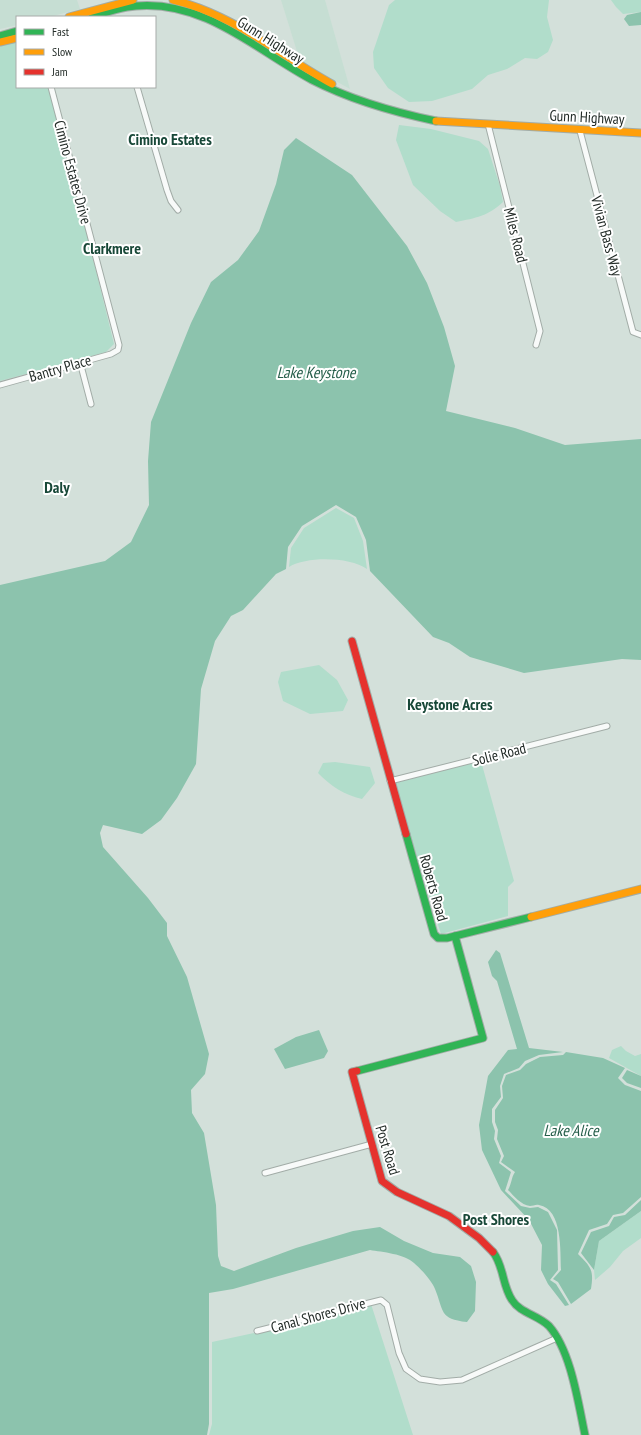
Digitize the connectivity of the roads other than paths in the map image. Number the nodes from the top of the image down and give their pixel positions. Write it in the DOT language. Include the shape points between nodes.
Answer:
graph roads {
  1 [pos="133,0"];
  2 [pos="173,0"];
  3 [pos="140,3"];
  4 [pos="73,16"];
  5 [pos="95,16"];
  6 [pos="16,32"];
  7 [pos="2,34"];
  8 [pos="16,38"];
  9 [pos="0,42"];
  10 [pos="51,88"];
  11 [pos="136,88"];
  12 [pos="366,102"];
  13 [pos="488,124"];
  14 [pos="580,131"];
  15 [pos="641,133"];
  16 [pos="178,210"];
  17 [pos="641,335"];
  18 [pos="536,345"];
  19 [pos="118,350"];
  20 [pos="80,362"];
  21 [pos="0,385"];
  22 [pos="91,404"];
  23 [pos="352,641"];
  24 [pos="607,726"];
  25 [pos="390,781"];
  26 [pos="641,889"];
  27 [pos="454,936"];
  28 [pos="372,1144"];
  29 [pos="265,1173"];
  30 [pos="257,1331"];
  31 [pos="557,1338"];
  32 [pos="585,1435"];
  1 -- 4 [label="street"];
  2 -- 12 [label="street, Gunn Highway" via="192,4 215,15"];
  3 -- 5 [label="street, Gunn Highway"];
  3 -- 12 [label="street, Gunn Highway" via="172,6 201,14 312,80"];
  6 -- 7 [label="street"];
  8 -- 9 [label="street"];
  10 -- 19 [label="street, Cimino Estates Drive" via="119,345"];
  11 -- 16 [label="street" via="165,185 171,201"];
  12 -- 13 [label="street, Gunn Highway" via="444,122"];
  13 -- 14 [label="street, Gunn Highway"];
  13 -- 18 [label="street, Miles Road" via="540,330"];
  14 -- 15 [label="street, Gunn Highway"];
  14 -- 17 [label="street, Vivian Bass Way" via="632,332"];
  19 -- 20 [label="street, Bantry Place"];
  20 -- 21 [label="street, Bantry Place"];
  20 -- 22 [label="street"];
  23 -- 25 [label="street, Roberts Road"];
  24 -- 25 [label="street, Solie Road"];
  25 -- 27 [label="street, Roberts Road" via="434,934 442,939"];
  26 -- 27 [label="street, Roberts Road"];
  27 -- 28 [label="street, Post Road" via="483,1038 352,1072"];
  28 -- 29 [label="street"];
  28 -- 31 [label="street, Post Road" via="382,1181 403,1197 448,1215 490,1247 501,1264 506,1287 513,1302 547,1324"];
  30 -- 31 [label="street, Canal Shores Drive" via="381,1300 387,1305 399,1353 406,1369 420,1379 440,1382 462,1380"];
  31 -- 32 [label="street, Post Road"];
}
